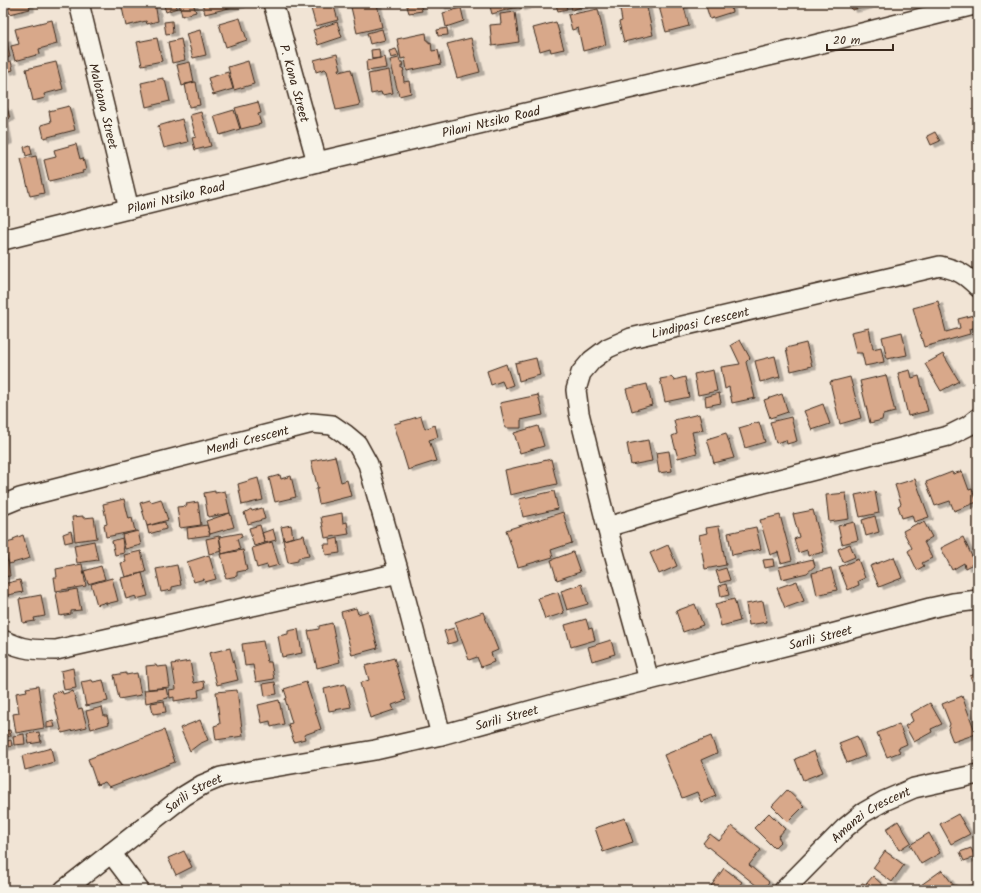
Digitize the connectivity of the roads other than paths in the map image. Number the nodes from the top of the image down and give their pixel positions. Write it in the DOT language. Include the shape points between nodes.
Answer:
graph roads {
  1 [pos="79,3"];
  2 [pos="273,3"];
  3 [pos="978,4"];
  4 [pos="317,162"];
  5 [pos="129,209"];
  6 [pos="3,240"];
  7 [pos="978,287"];
  8 [pos="978,418"];
  9 [pos="3,505"];
  10 [pos="607,527"];
  11 [pos="399,573"];
  12 [pos="978,600"];
  13 [pos="3,640"];
  14 [pos="649,680"];
  15 [pos="441,735"];
  16 [pos="978,774"];
  17 [pos="111,853"];
  18 [pos="64,890"];
  19 [pos="139,890"];
  20 [pos="784,890"];
  1 -- 5 [label="street, Malotana Street"];
  2 -- 4 [label="street, P. Kona Street"];
  3 -- 4 [label="street, Pilani Ntsiko Road" via="783,53"];
  4 -- 5 [label="street, Pilani Ntsiko Road"];
  5 -- 6 [label="street, Pilani Ntsiko Road"];
  7 -- 10 [label="street, Lindipasi Crescent" via="965,275 940,266 631,338 608,348 592,360 581,373 576,390 579,413"];
  8 -- 10 [label="street" via="948,436 713,496"];
  9 -- 11 [label="street, Mendi Crescent" via="20,498 312,423 332,425 357,444 368,464"];
  10 -- 14 [label="street, Lindipasi Crescent"];
  11 -- 13 [label="street" via="56,650 29,650"];
  11 -- 15 [label="street, Mendi Crescent"];
  12 -- 14 [label="street, Sarili Street" via="930,608"];
  14 -- 15 [label="street, Sarili Street"];
  15 -- 17 [label="street, Sarili Street" via="375,750 221,778 202,785 184,796"];
  16 -- 20 [label="street, Amanzi Crescent" via="914,788 863,813"];
  17 -- 18 [label="street, Sarili Street"];
  17 -- 19 [label="street"];
}
